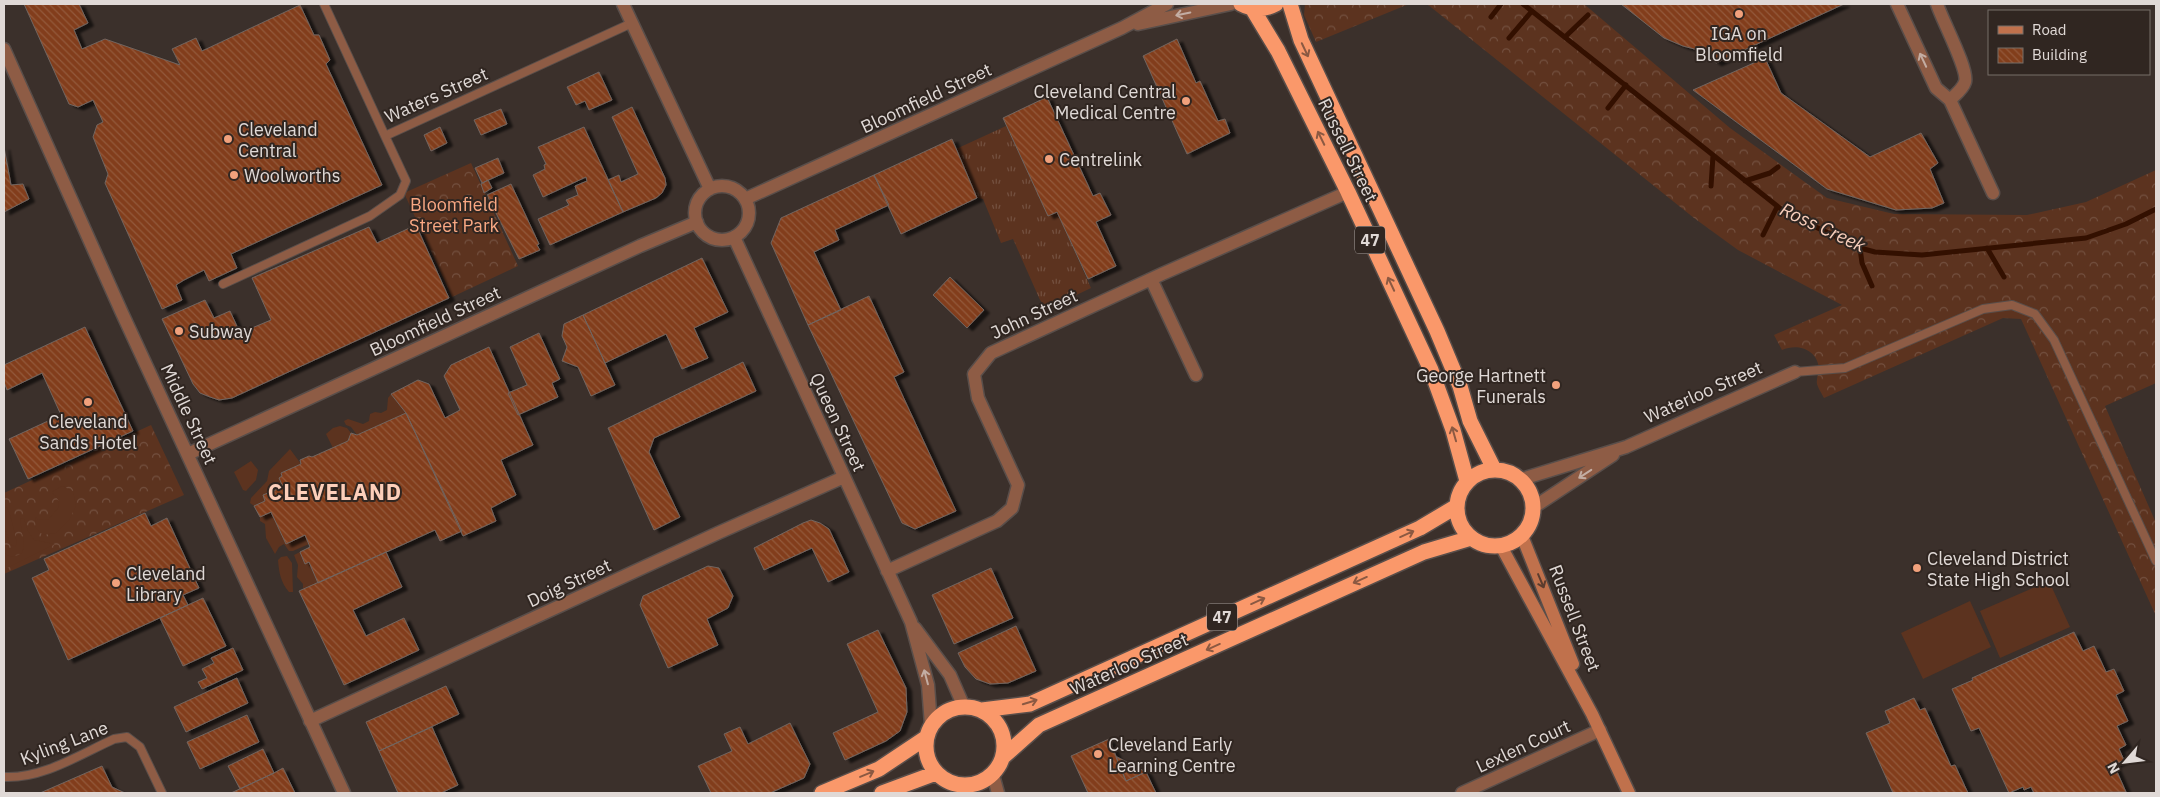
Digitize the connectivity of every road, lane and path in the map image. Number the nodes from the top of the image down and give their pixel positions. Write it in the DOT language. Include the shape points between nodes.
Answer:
graph roads {
  1 [pos="324,4"];
  2 [pos="623,4"];
  3 [pos="1167,4"];
  4 [pos="1231,4"];
  5 [pos="1276,4"];
  6 [pos="1290,4"];
  7 [pos="1897,4"];
  8 [pos="1937,4"];
  9 [pos="1246,6"];
  10 [pos="632,23"];
  11 [pos="1122,28"];
  12 [pos="4,49"];
  13 [pos="1950,100"];
  14 [pos="384,136"];
  15 [pos="710,189"];
  16 [pos="1348,192"];
  17 [pos="1993,193"];
  18 [pos="745,199"];
  19 [pos="697,222"];
  20 [pos="734,237"];
  21 [pos="1150,279"];
  22 [pos="223,284"];
  23 [pos="1795,372"];
  24 [pos="1196,374"];
  25 [pos="1626,447"];
  26 [pos="188,454"];
  27 [pos="1494,468"];
  28 [pos="844,477"];
  29 [pos="1522,479"];
  30 [pos="1467,481"];
  31 [pos="1457,506"];
  32 [pos="1534,507"];
  33 [pos="1522,536"];
  34 [pos="1471,538"];
  35 [pos="1501,546"];
  36 [pos="2156,562"];
  37 [pos="887,571"];
  38 [pos="911,622"];
  39 [pos="964,707"];
  40 [pos="982,710"];
  41 [pos="1592,714"];
  42 [pos="310,721"];
  43 [pos="1600,730"];
  44 [pos="929,731"];
  45 [pos="1003,757"];
  46 [pos="936,773"];
  47 [pos="993,775"];
  48 [pos="4,777"];
  49 [pos="965,790"];
  50 [pos="162,793"];
  51 [pos="344,793"];
  52 [pos="822,793"];
  53 [pos="882,793"];
  54 [pos="998,793"];
  55 [pos="1462,793"];
  56 [pos="1629,793"];
  1 -- 14 [label="lane, Waters Street"];
  2 -- 10 [label="street"];
  3 -- 11 [label="street, Bloomfield Street"];
  4 -- 11 [label="street, Bloomfield Street, one-way"];
  5 -- 9 [label="highway, 47" via="1262,9"];
  6 -- 27 [label="highway, Russell Street / 47, one-way" via="1301,40 1436,331 1460,386 1470,421"];
  13 -- 7 [label="street, one-way" via="1936,88"];
  8 -- 13 [label="street" via="1966,71 1966,82"];
  16 -- 9 [label="highway, Russell Street / 47, one-way" via="1278,50"];
  10 -- 14 [label="lane, Waters Street"];
  10 -- 15 [label="street"];
  11 -- 18 [label="street, Bloomfield Street"];
  12 -- 26 [label="street, Middle Street"];
  13 -- 17 [label="street"];
  14 -- 22 [label="lane" via="406,181 400,196 370,216"];
  15 -- 18 [label="street" via="718,186 734,188"];
  15 -- 19 [label="street" via="699,199"];
  16 -- 21 [label="street, John Street"];
  30 -- 16 [label="highway, Russell Street / 47, one-way" via="1431,370"];
  18 -- 20 [label="street" via="749,216 746,225"];
  19 -- 20 [label="street" via="708,235 717,239"];
  19 -- 26 [label="street, Bloomfield Street"];
  20 -- 28 [label="street, Queen Street"];
  21 -- 24 [label="street"];
  21 -- 37 [label="street, John Street" via="991,353 974,374 978,398 1018,485 1012,508 997,521"];
  23 -- 25 [label="street, Waterloo Street"];
  23 -- 36 [label="lane" via="1845,368 1983,309 2012,305 2035,314 2054,340"];
  25 -- 29 [label="street, Waterloo Street"];
  25 -- 32 [label="street, Waterloo Street, one-way"];
  26 -- 42 [label="street, Middle Street"];
  27 -- 29 [label="highway"];
  27 -- 30 [label="highway" via="1477,473"];
  28 -- 37 [label="street, Queen Street"];
  28 -- 42 [label="street, Doig Street"];
  29 -- 32 [label="highway" via="1532,493"];
  30 -- 31 [label="highway" via="1459,493"];
  31 -- 34 [label="highway" via="1460,524"];
  40 -- 31 [label="highway, Waterloo Street / 47, one-way" via="1030,704 1420,528"];
  32 -- 33 [label="highway" via="1531,524"];
  33 -- 35 [label="highway"];
  33 -- 41 [label="main road, Russell Street, one-way"];
  34 -- 35 [label="highway" via="1486,545"];
  34 -- 45 [label="highway, Waterloo Street / 47, one-way" via="1424,552 1039,725"];
  35 -- 41 [label="main road, Russell Street"];
  37 -- 38 [label="street, Queen Street"];
  38 -- 39 [label="street, Queen Street" via="950,675"];
  44 -- 38 [label="street, Queen Street, one-way" via="928,685"];
  39 -- 40 [label="highway, 47"];
  39 -- 44 [label="highway" via="945,712"];
  40 -- 45 [label="highway" via="992,717 1003,735"];
  41 -- 43 [label="main road, Russell Street"];
  42 -- 51 [label="street, Middle Street"];
  43 -- 55 [label="street, Lexlen Court"];
  43 -- 56 [label="main road, Russell Street"];
  44 -- 46 [label="highway" via="926,750"];
  52 -- 44 [label="highway, one-way" via="879,769"];
  45 -- 47 [label="highway, 47"];
  46 -- 49 [label="highway"];
  46 -- 53 [label="highway"];
  47 -- 49 [label="highway"];
  47 -- 54 [label="street"];
  48 -- 50 [label="lane, Kyling Lane" via="39,772 114,739 127,737 140,747"];
}
